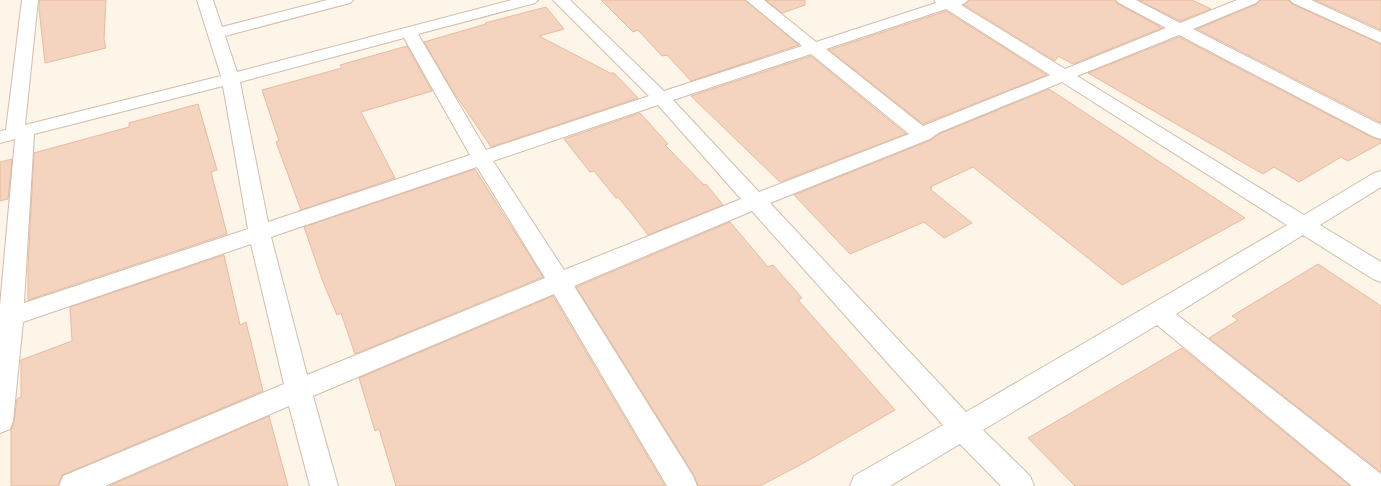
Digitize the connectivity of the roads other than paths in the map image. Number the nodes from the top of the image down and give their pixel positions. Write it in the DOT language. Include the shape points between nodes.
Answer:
graph roads {
  1 [pos="30,0"];
  2 [pos="205,0"];
  3 [pos="345,0"];
  4 [pos="530,0"];
  5 [pos="561,0"];
  6 [pos="754,0"];
  7 [pos="1124,0"];
  8 [pos="1251,0"];
  9 [pos="1298,0"];
  10 [pos="951,1"];
  11 [pos="1178,28"];
  12 [pos="409,32"];
  13 [pos="216,33"];
  14 [pos="1381,38"];
  15 [pos="815,48"];
  16 [pos="1061,75"];
  17 [pos="230,79"];
  18 [pos="661,98"];
  19 [pos="1381,133"];
  20 [pos="13,134"];
  21 [pos="923,135"];
  22 [pos="482,159"];
  23 [pos="1381,178"];
  24 [pos="755,201"];
  25 [pos="1305,225"];
  26 [pos="259,232"];
  27 [pos="1381,273"];
  28 [pos="560,283"];
  29 [pos="1158,313"];
  30 [pos="6,319"];
  31 [pos="298,390"];
  32 [pos="0,421"];
  33 [pos="963,428"];
  34 [pos="73,486"];
  35 [pos="324,486"];
  36 [pos="683,486"];
  37 [pos="864,486"];
  38 [pos="1020,486"];
  39 [pos="1374,486"];
  1 -- 20 [label="street"];
  2 -- 13 [label="street"];
  3 -- 13 [label="street"];
  4 -- 12 [label="street"];
  5 -- 18 [label="street"];
  6 -- 15 [label="street"];
  7 -- 11 [label="street"];
  8 -- 11 [label="street"];
  9 -- 14 [label="street"];
  10 -- 15 [label="street"];
  10 -- 16 [label="street"];
  11 -- 16 [label="street"];
  11 -- 19 [label="street"];
  12 -- 17 [label="street"];
  12 -- 22 [label="street"];
  13 -- 17 [label="street"];
  15 -- 18 [label="street"];
  15 -- 21 [label="street"];
  16 -- 21 [label="street" via="931,128"];
  16 -- 25 [label="street"];
  17 -- 20 [label="street"];
  17 -- 26 [label="street"];
  18 -- 22 [label="street"];
  18 -- 24 [label="street"];
  20 -- 30 [label="street"];
  21 -- 24 [label="street"];
  22 -- 26 [label="street"];
  22 -- 28 [label="street"];
  23 -- 25 [label="street"];
  24 -- 28 [label="street"];
  24 -- 33 [label="street"];
  25 -- 27 [label="street"];
  25 -- 29 [label="street"];
  26 -- 30 [label="street"];
  26 -- 31 [label="street"];
  28 -- 31 [label="street"];
  28 -- 36 [label="street"];
  29 -- 33 [label="street"];
  29 -- 39 [label="street"];
  30 -- 32 [label="street"];
  31 -- 34 [label="street"];
  31 -- 35 [label="street"];
  33 -- 37 [label="street"];
  33 -- 38 [label="street"];
}
